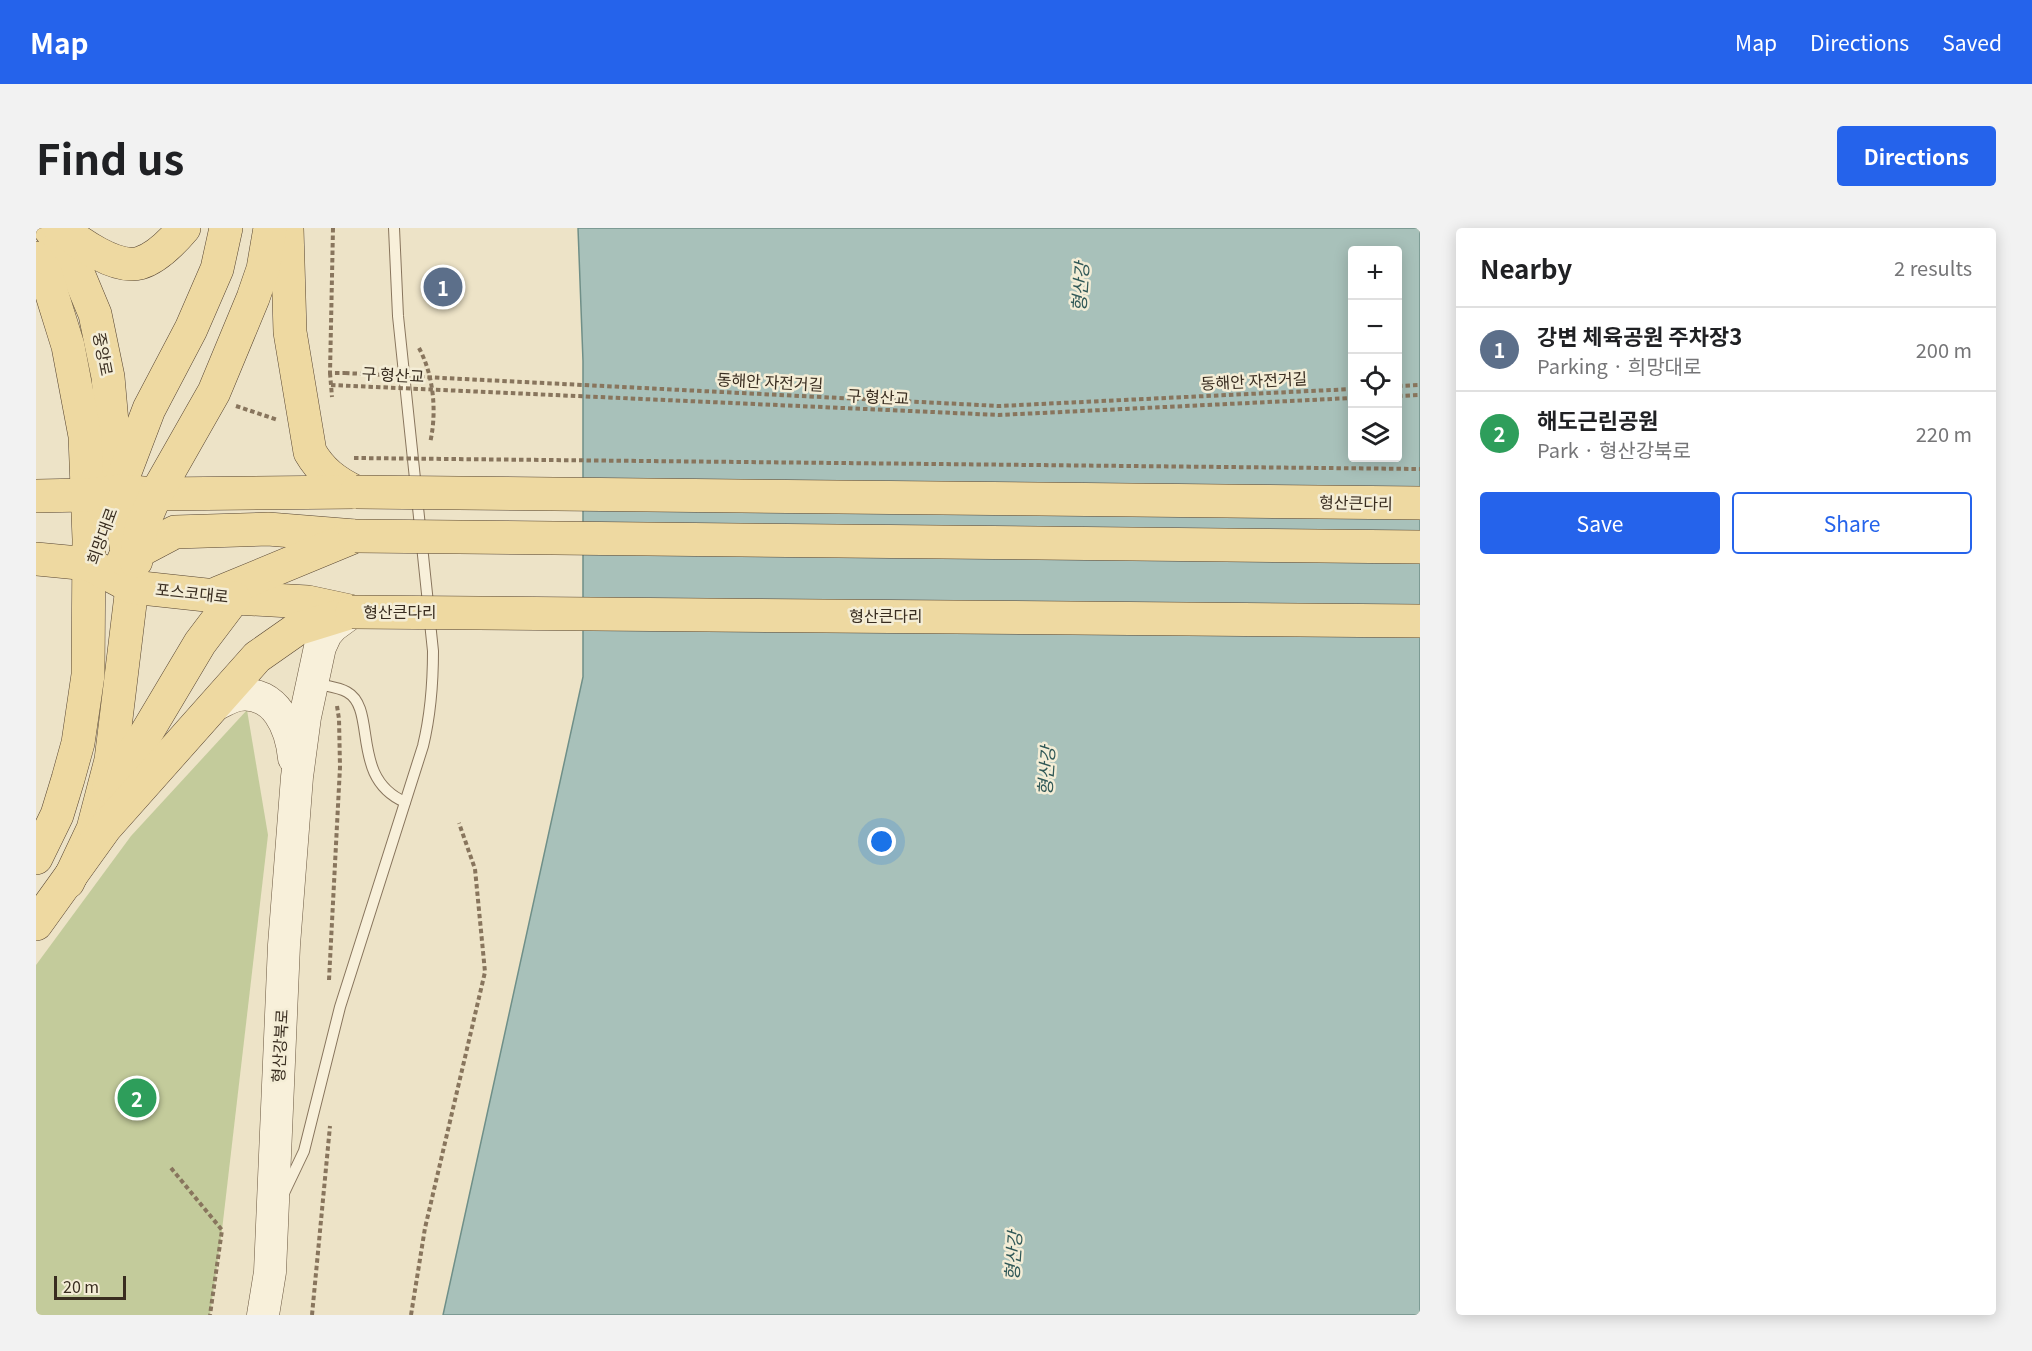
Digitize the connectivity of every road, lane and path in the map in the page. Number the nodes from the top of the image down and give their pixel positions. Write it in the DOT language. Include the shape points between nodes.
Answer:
graph roads {
  1 [pos="49,228"];
  2 [pos="60,228"];
  3 [pos="184,228"];
  4 [pos="226,228"];
  5 [pos="270,228"];
  6 [pos="287,228"];
  7 [pos="333,228"];
  8 [pos="394,228"];
  9 [pos="36,258"];
  10 [pos="331,385"];
  11 [pos="1420,385"];
  12 [pos="1402,386"];
  13 [pos="1348,388"];
  14 [pos="1420,395"];
  15 [pos="1402,396"];
  16 [pos="1348,398"];
  17 [pos="236,406"];
  18 [pos="280,421"];
  19 [pos="354,458"];
  20 [pos="1420,469"];
  21 [pos="118,491"];
  22 [pos="356,492"];
  23 [pos="156,494"];
  24 [pos="87,495"];
  25 [pos="36,496"];
  26 [pos="1420,503"];
  27 [pos="355,536"];
  28 [pos="1420,547"];
  29 [pos="36,559"];
  30 [pos="114,572"];
  31 [pos="223,597"];
  32 [pos="352,612"];
  33 [pos="1420,621"];
  34 [pos="323,685"];
  35 [pos="217,704"];
  36 [pos="297,777"];
  37 [pos="101,798"];
  38 [pos="405,802"];
  39 [pos="459,824"];
  40 [pos="36,858"];
  41 [pos="68,882"];
  42 [pos="36,924"];
  43 [pos="329,985"];
  44 [pos="171,1168"];
  45 [pos="272,1218"];
  46 [pos="210,1315"];
  47 [pos="263,1315"];
  48 [pos="411,1315"];
  1 -- 21 [label="main road, 중앙로" via="70,254 95,314 108,377"];
  2 -- 3 [label="main road" via="112,261 139,263 164,249"];
  4 -- 21 [label="main road, 희망대로" via="217,269 136,438"];
  5 -- 23 [label="main road, 희망대로" via="254,298 214,392"];
  6 -- 22 [label="main road" via="290,332 306,438 317,464 337,483"];
  7 -- 13 [label="path, 동해안 자전거길, bridge" via="330,372 999,406"];
  8 -- 38 [label="lane" via="398,315 433,673 430,715"];
  9 -- 24 [label="main road, 중앙로" via="44,269 68,346 85,436"];
  10 -- 16 [label="path, 구 형산교, bridge" via="999,415"];
  11 -- 12 [label="path"];
  14 -- 15 [label="path"];
  17 -- 18 [label="path"];
  19 -- 20 [label="path, bridge"];
  21 -- 23 [label="main road"];
  21 -- 24 [label="main road"];
  21 -- 30 [label="main road, 중앙로"];
  22 -- 23 [label="main road"];
  22 -- 26 [label="main road, 형산큰다리, bridge"];
  23 -- 30 [label="main road, 희망대로" via="141,529"];
  24 -- 25 [label="main road"];
  24 -- 30 [label="main road, 중앙로"];
  27 -- 28 [label="main road, bridge"];
  27 -- 30 [label="main road" via="268,529 175,532"];
  27 -- 31 [label="main road"];
  29 -- 30 [label="main road, 포스코대로"];
  30 -- 31 [label="main road, 포스코대로"];
  30 -- 37 [label="main road" via="111,760"];
  30 -- 40 [label="main road, 희망대로" via="88,675 78,743 57,815"];
  31 -- 32 [label="main road, 포스코대로" via="309,602"];
  31 -- 37 [label="main road" via="144,736"];
  32 -- 33 [label="main road, 형산큰다리, bridge"];
  32 -- 34 [label="main road, 형산강북로" via="326,634 320,647"];
  32 -- 35 [label="main road" via="297,629 257,657"];
  34 -- 36 [label="main road, 형산강북로"];
  34 -- 38 [label="lane" via="348,692 355,699 378,781 393,797"];
  34 -- 43 [label="path" via="339,719 340,767"];
  35 -- 36 [label="main road, 형산강북로" via="247,695 274,706 290,735"];
  35 -- 41 [label="main road" via="105,828"];
  36 -- 45 [label="main road, 형산강북로" via="284,945"];
  37 -- 41 [label="main road" via="93,829"];
  38 -- 45 [label="lane" via="340,1007 304,1151"];
  39 -- 48 [label="path" via="476,869 485,972 425,1228"];
  41 -- 42 [label="main road"];
  44 -- 46 [label="path" via="222,1230"];
  45 -- 47 [label="main road, 형산강북로"];
}
